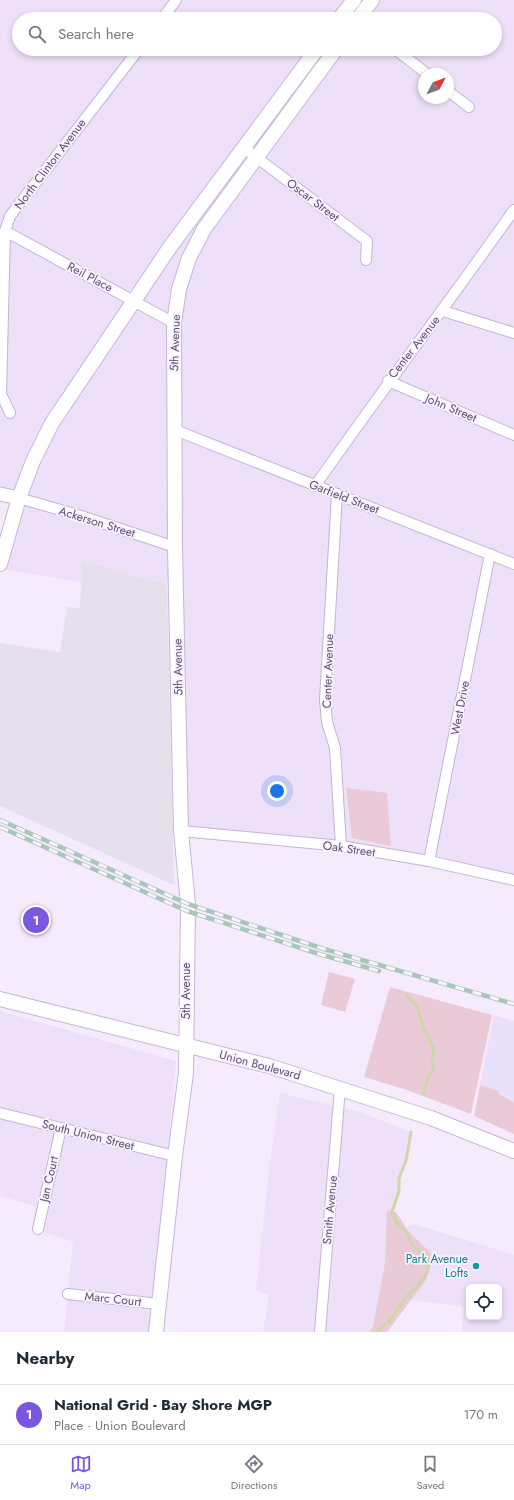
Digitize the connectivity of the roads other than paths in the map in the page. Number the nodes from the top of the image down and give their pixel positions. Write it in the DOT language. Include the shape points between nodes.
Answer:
graph roads {
  1 [pos="176,0"];
  2 [pos="372,0"];
  3 [pos="167,12"];
  4 [pos="354,12"];
  5 [pos="134,56"];
  6 [pos="312,56"];
  7 [pos="331,56"];
  8 [pos="404,56"];
  9 [pos="419,68"];
  10 [pos="454,95"];
  11 [pos="469,107"];
  12 [pos="244,148"];
  13 [pos="256,157"];
  14 [pos="514,210"];
  15 [pos="6,232"];
  16 [pos="366,260"];
  17 [pos="133,301"];
  18 [pos="443,310"];
  19 [pos="174,324"];
  20 [pos="514,333"];
  21 [pos="388,382"];
  22 [pos="10,413"];
  23 [pos="175,430"];
  24 [pos="514,435"];
  25 [pos="315,486"];
  26 [pos="0,494"];
  27 [pos="337,494"];
  28 [pos="18,498"];
  29 [pos="175,546"];
  30 [pos="490,554"];
  31 [pos="0,564"];
  32 [pos="514,564"];
  33 [pos="181,831"];
  34 [pos="341,846"];
  35 [pos="429,861"];
  36 [pos="514,880"];
  37 [pos="0,998"];
  38 [pos="186,1045"];
  39 [pos="340,1088"];
  40 [pos="0,1113"];
  41 [pos="61,1128"];
  42 [pos="514,1151"];
  43 [pos="175,1156"];
  44 [pos="38,1229"];
  45 [pos="68,1294"];
  46 [pos="159,1304"];
  47 [pos="156,1332"];
  48 [pos="320,1332"];
  1 -- 3 [label="street"];
  2 -- 4 [label="main road"];
  5 -- 15 [label="street, North Clinton Avenue" via="10,216"];
  6 -- 12 [label="main road"];
  7 -- 13 [label="main road, 5th Avenue"];
  8 -- 9 [label="street"];
  10 -- 11 [label="street"];
  12 -- 13 [label="street, Oscar Street"];
  12 -- 17 [label="main road"];
  13 -- 16 [label="street, Oscar Street" via="367,241"];
  13 -- 19 [label="main road, 5th Avenue" via="204,229 195,246 179,289"];
  14 -- 18 [label="street, Center Avenue"];
  15 -- 17 [label="street, Reil Place"];
  15 -- 22 [label="street, North Clinton Avenue" via="1,394"];
  17 -- 19 [label="street, Reil Place"];
  17 -- 28 [label="main road" via="52,423"];
  18 -- 20 [label="street"];
  18 -- 21 [label="street, Center Avenue"];
  19 -- 23 [label="main road, 5th Avenue"];
  21 -- 24 [label="street, John Street"];
  21 -- 25 [label="street, Center Avenue"];
  23 -- 25 [label="street, Garfield Street"];
  23 -- 29 [label="main road, 5th Avenue"];
  25 -- 27 [label="street, Garfield Street"];
  26 -- 28 [label="street"];
  27 -- 30 [label="street, Garfield Street"];
  27 -- 34 [label="street, Center Avenue" via="325,700 327,722 335,748"];
  28 -- 29 [label="street, Ackerson Street"];
  28 -- 31 [label="main road"];
  29 -- 33 [label="main road, 5th Avenue"];
  30 -- 32 [label="street, Garfield Street"];
  30 -- 35 [label="street, West Drive"];
  33 -- 34 [label="street, Oak Street"];
  33 -- 38 [label="main road, 5th Avenue" via="188,904"];
  34 -- 35 [label="street, Oak Street"];
  35 -- 36 [label="street, Oak Street"];
  37 -- 38 [label="main road, Union Boulevard"];
  38 -- 39 [label="main road, Union Boulevard" via="269,1066"];
  38 -- 43 [label="main road, 5th Avenue" via="186,1073"];
  39 -- 42 [label="main road, Union Boulevard" via="431,1118"];
  39 -- 48 [label="street, Smith Avenue"];
  40 -- 41 [label="street, South Union Street"];
  41 -- 43 [label="street, South Union Street"];
  41 -- 44 [label="street, Jan Court"];
  43 -- 46 [label="main road, 5th Avenue"];
  45 -- 46 [label="street, Marc Court"];
  46 -- 47 [label="main road, 5th Avenue"];
}
